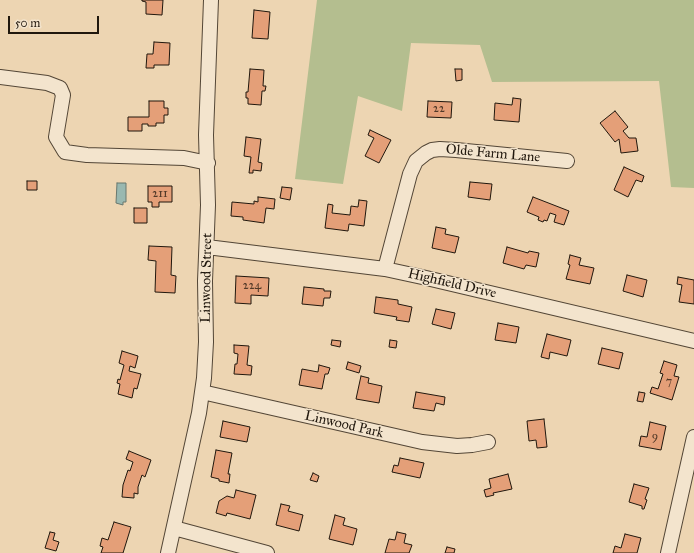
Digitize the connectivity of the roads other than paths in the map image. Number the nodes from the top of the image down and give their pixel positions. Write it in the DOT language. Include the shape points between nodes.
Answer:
graph roads {
  1 [pos="211,0"];
  2 [pos="0,77"];
  3 [pos="567,161"];
  4 [pos="208,164"];
  5 [pos="207,247"];
  6 [pos="385,269"];
  7 [pos="694,341"];
  8 [pos="202,392"];
  9 [pos="694,441"];
  10 [pos="488,442"];
  11 [pos="174,528"];
  12 [pos="168,553"];
  13 [pos="267,553"];
  14 [pos="668,553"];
  1 -- 4 [label="street, Linwood Street" via="206,129"];
  2 -- 4 [label="street" via="47,83 60,88 63,95 56,137 65,152 184,158"];
  3 -- 6 [label="street, Olde Farm Lane" via="440,149 426,153 416,161 410,174"];
  4 -- 5 [label="street, Linwood Street"];
  5 -- 6 [label="street, Highfield Drive"];
  5 -- 8 [label="street, Linwood Street" via="206,342"];
  6 -- 7 [label="street, Highfield Drive"];
  8 -- 10 [label="street, Linwood Park" via="422,442 457,446"];
  8 -- 11 [label="street, Linwood Street"];
  9 -- 14 [label="street"];
  11 -- 12 [label="street, Linwood Street"];
  11 -- 13 [label="street"];
}
